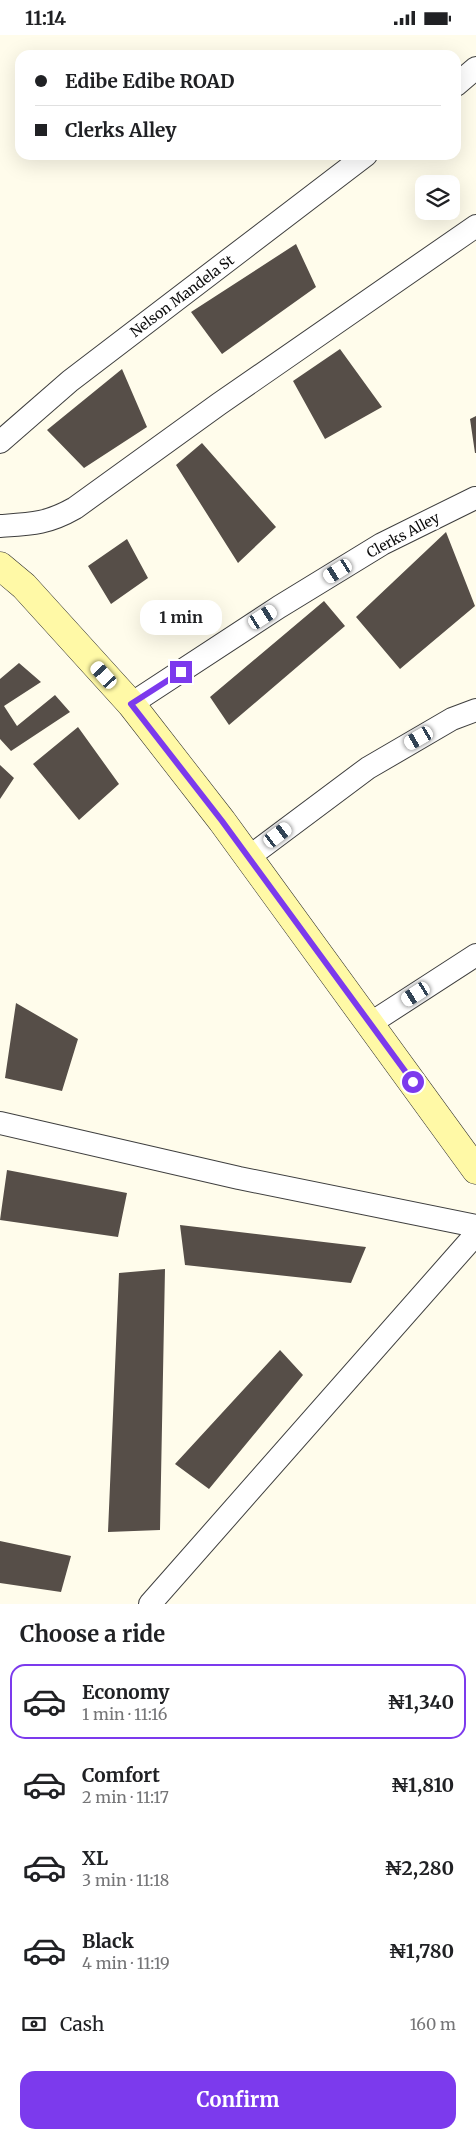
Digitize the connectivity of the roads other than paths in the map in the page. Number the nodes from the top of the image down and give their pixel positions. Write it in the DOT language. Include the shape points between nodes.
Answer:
graph roads {
  1 [pos="476,68"];
  2 [pos="461,81"];
  3 [pos="359,160"];
  4 [pos="476,226"];
  5 [pos="0,442"];
  6 [pos="475,498"];
  7 [pos="0,526"];
  8 [pos="0,566"];
  9 [pos="131,704"];
  10 [pos="476,710"];
  11 [pos="249,857"];
  12 [pos="476,955"];
  13 [pos="371,1023"];
  14 [pos="0,1123"];
  15 [pos="476,1170"];
  16 [pos="476,1226"];
  17 [pos="476,1234"];
  18 [pos="150,1604"];
  1 -- 2 [label="street"];
  3 -- 5 [label="street, Nelson Mandela St" via="70,381"];
  4 -- 7 [label="street" via="75,508 40,524"];
  6 -- 9 [label="street, Clerks Alley" via="366,554"];
  8 -- 9 [label="main road" via="24,586"];
  9 -- 11 [label="main road"];
  10 -- 11 [label="street" via="452,719 368,768"];
  11 -- 13 [label="main road"];
  12 -- 13 [label="street"];
  13 -- 15 [label="main road"];
  14 -- 16 [label="street" via="239,1178"];
  17 -- 18 [label="street"];
}
